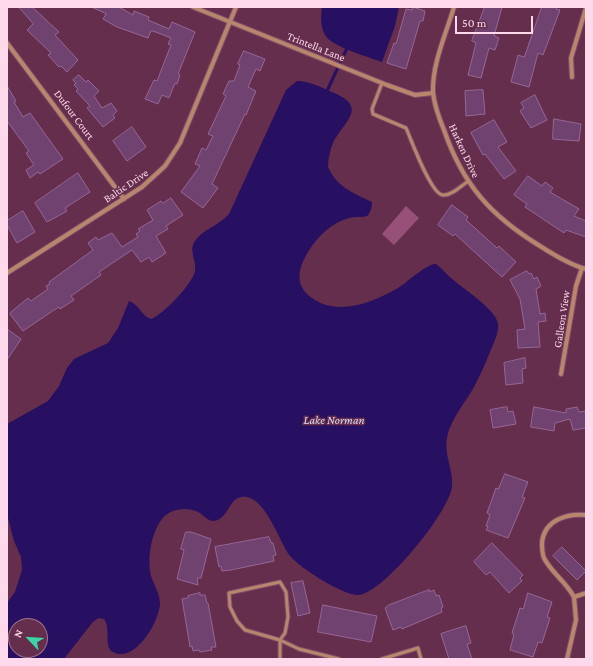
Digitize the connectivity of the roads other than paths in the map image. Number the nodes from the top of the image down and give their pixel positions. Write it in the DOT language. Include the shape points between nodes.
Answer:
graph roads {
  1 [pos="193,7"];
  2 [pos="236,7"];
  3 [pos="454,7"];
  4 [pos="586,8"];
  5 [pos="230,22"];
  6 [pos="7,43"];
  7 [pos="572,77"];
  8 [pos="382,83"];
  9 [pos="433,93"];
  10 [pos="467,182"];
  11 [pos="124,199"];
  12 [pos="584,269"];
  13 [pos="7,273"];
  14 [pos="562,374"];
  15 [pos="586,515"];
  16 [pos="586,593"];
  17 [pos="574,597"];
  18 [pos="280,640"];
  19 [pos="280,659"];
  20 [pos="339,659"];
  21 [pos="382,659"];
  22 [pos="421,659"];
  23 [pos="568,659"];
  1 -- 5 [label="street, Trintella Lane"];
  2 -- 5 [label="street, Baltic Drive"];
  3 -- 9 [label="street, Harken Drive" via="435,70"];
  4 -- 7 [label="street" via="571,58"];
  5 -- 8 [label="street, Trintella Lane"];
  5 -- 11 [label="street, Baltic Drive" via="174,155 156,176"];
  6 -- 11 [label="street, Dufour Court"];
  8 -- 9 [label="street, Trintella Lane" via="415,95"];
  8 -- 10 [label="lane" via="372,109 373,114 406,128 422,166 438,193 449,194"];
  9 -- 10 [label="street, Harken Drive" via="448,142"];
  10 -- 12 [label="street, Harken Drive" via="488,206 520,234 555,256"];
  11 -- 13 [label="street, Baltic Drive"];
  12 -- 14 [label="street, Galleon View" via="576,286"];
  15 -- 17 [label="street" via="571,515 556,520 546,530 543,538 542,554"];
  16 -- 17 [label="street"];
  17 -- 23 [label="street" via="576,620"];
  18 -- 18 [label="lane" via="244,630 230,607 229,593 280,582 286,592 288,617 285,633"];
  18 -- 19 [label="lane"];
  18 -- 20 [label="lane" via="299,649"];
  21 -- 22 [label="lane" via="418,648"];
}
